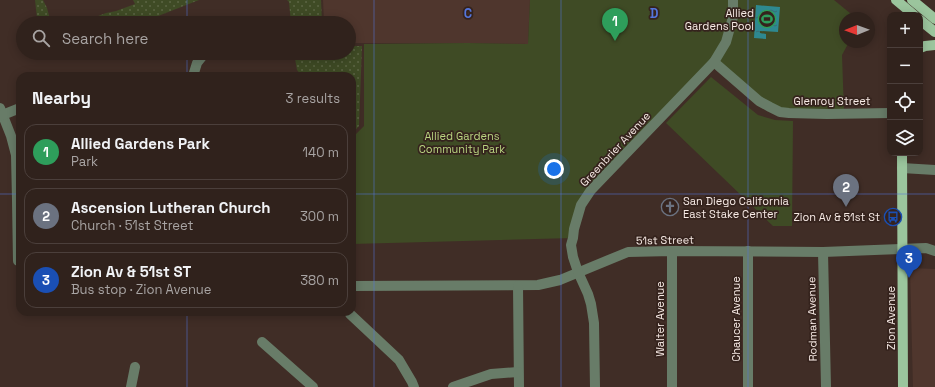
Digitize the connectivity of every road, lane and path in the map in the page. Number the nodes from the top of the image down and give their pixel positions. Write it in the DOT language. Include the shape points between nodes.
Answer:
graph roads {
  1 [pos="733,0"];
  2 [pos="896,0"];
  3 [pos="914,8"];
  4 [pos="935,19"];
  5 [pos="923,22"];
  6 [pos="935,32"];
  7 [pos="935,45"];
  8 [pos="923,47"];
  9 [pos="199,60"];
  10 [pos="714,62"];
  11 [pos="194,72"];
  12 [pos="16,109"];
  13 [pos="1,113"];
  14 [pos="887,113"];
  15 [pos="902,156"];
  16 [pos="16,161"];
  17 [pos="902,168"];
  18 [pos="935,170"];
  19 [pos="903,248"];
  20 [pos="672,251"];
  21 [pos="748,251"];
  22 [pos="935,251"];
  23 [pos="823,252"];
  24 [pos="578,272"];
  25 [pos="356,286"];
  26 [pos="518,286"];
  27 [pos="352,316"];
  28 [pos="262,342"];
  29 [pos="135,367"];
  30 [pos="518,372"];
  31 [pos="131,387"];
  32 [pos="313,387"];
  33 [pos="414,387"];
  34 [pos="453,387"];
  35 [pos="518,387"];
  36 [pos="595,387"];
  37 [pos="672,387"];
  38 [pos="748,387"];
  39 [pos="826,387"];
  40 [pos="903,387"];
  1 -- 10 [label="street" via="733,17 726,42"];
  2 -- 3 [label="main road"];
  3 -- 4 [label="main road"];
  5 -- 6 [label="main road"];
  7 -- 8 [label="main road"];
  9 -- 11 [label="street"];
  10 -- 14 [label="street, Glenroy Street" via="759,101 780,112"];
  10 -- 24 [label="street, Greenbrier Avenue" via="591,190 581,206 571,245"];
  12 -- 13 [label="street"];
  13 -- 16 [label="street" via="15,148"];
  15 -- 17 [label="main road, Zion Avenue"];
  17 -- 18 [label="street"];
  17 -- 19 [label="main road, Zion Avenue"];
  19 -- 22 [label="street, 51st Street" via="926,248"];
  19 -- 23 [label="street, 51st Street"];
  19 -- 40 [label="main road, Zion Avenue"];
  20 -- 21 [label="street, 51st Street"];
  20 -- 24 [label="street, 51st Street" via="628,252"];
  20 -- 37 [label="street, Walter Avenue"];
  21 -- 23 [label="street, 51st Street"];
  21 -- 38 [label="street, Chaucer Avenue"];
  23 -- 39 [label="street, Rodman Avenue"];
  24 -- 26 [label="street, 51st Street" via="538,286"];
  24 -- 36 [label="street, Greenbrier Avenue" via="588,294 594,323"];
  25 -- 26 [label="street, 51st Street"];
  26 -- 30 [label="street"];
  27 -- 33 [label="street" via="399,360"];
  28 -- 32 [label="street"];
  29 -- 31 [label="street"];
  30 -- 34 [label="street" via="490,374"];
  30 -- 35 [label="street"];
}
